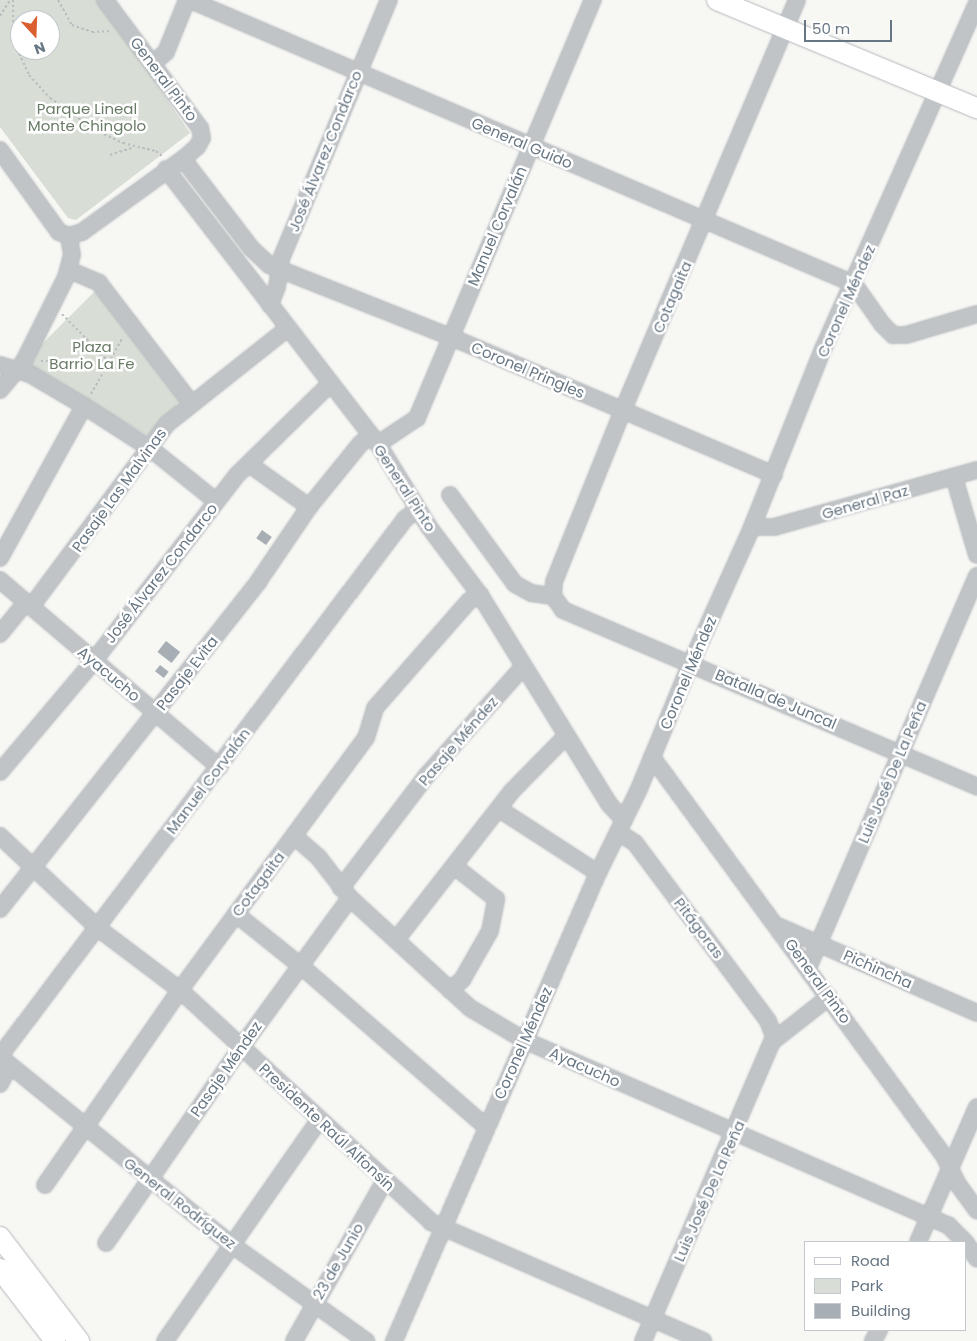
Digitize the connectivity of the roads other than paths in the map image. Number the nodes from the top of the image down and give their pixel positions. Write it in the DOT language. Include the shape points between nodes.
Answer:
graph roads {
  1 [pos="105,0"];
  2 [pos="188,0"];
  3 [pos="389,0"];
  4 [pos="593,0"];
  5 [pos="717,0"];
  6 [pos="797,0"];
  7 [pos="977,3"];
  8 [pos="784,28"];
  9 [pos="153,63"];
  10 [pos="357,74"];
  11 [pos="938,91"];
  12 [pos="977,108"];
  13 [pos="530,146"];
  14 [pos="0,150"];
  15 [pos="173,160"];
  16 [pos="705,220"];
  17 [pos="69,236"];
  18 [pos="280,269"];
  19 [pos="69,270"];
  20 [pos="854,284"];
  21 [pos="270,305"];
  22 [pos="977,314"];
  23 [pos="288,328"];
  24 [pos="451,337"];
  25 [pos="13,365"];
  26 [pos="331,383"];
  27 [pos="0,390"];
  28 [pos="191,403"];
  29 [pos="84,406"];
  30 [pos="623,410"];
  31 [pos="412,423"];
  32 [pos="375,440"];
  33 [pos="151,449"];
  34 [pos="249,464"];
  35 [pos="977,470"];
  36 [pos="774,475"];
  37 [pos="954,477"];
  38 [pos="450,495"];
  39 [pos="216,501"];
  40 [pos="309,506"];
  41 [pos="418,509"];
  42 [pos="752,527"];
  43 [pos="977,555"];
  44 [pos="0,558"];
  45 [pos="977,576"];
  46 [pos="0,580"];
  47 [pos="480,595"];
  48 [pos="553,596"];
  49 [pos="28,604"];
  50 [pos="0,634"];
  51 [pos="93,662"];
  52 [pos="691,663"];
  53 [pos="523,667"];
  54 [pos="155,713"];
  55 [pos="566,736"];
  56 [pos="900,753"];
  57 [pos="652,757"];
  58 [pos="219,767"];
  59 [pos="0,772"];
  60 [pos="977,787"];
  61 [pos="499,809"];
  62 [pos="621,826"];
  63 [pos="0,836"];
  64 [pos="294,836"];
  65 [pos="33,866"];
  66 [pos="454,866"];
  67 [pos="598,873"];
  68 [pos="346,893"];
  69 [pos="0,910"];
  70 [pos="236,914"];
  71 [pos="778,926"];
  72 [pos="98,929"];
  73 [pos="396,940"];
  74 [pos="819,942"];
  75 [pos="301,966"];
  76 [pos="808,968"];
  77 [pos="180,990"];
  78 [pos="450,990"];
  79 [pos="829,997"];
  80 [pos="977,1013"];
  81 [pos="773,1036"];
  82 [pos="524,1040"];
  83 [pos="242,1046"];
  84 [pos="3,1059"];
  85 [pos="0,1084"];
  86 [pos="977,1107"];
  87 [pos="319,1120"];
  88 [pos="486,1127"];
  89 [pos="85,1128"];
  90 [pos="735,1132"];
  91 [pos="950,1168"];
  92 [pos="150,1180"];
  93 [pos="384,1182"];
  94 [pos="45,1185"];
  95 [pos="977,1211"];
  96 [pos="929,1217"];
  97 [pos="442,1228"];
  98 [pos="0,1237"];
  99 [pos="918,1241"];
  100 [pos="963,1241"];
  101 [pos="106,1243"];
  102 [pos="232,1244"];
  103 [pos="967,1246"];
  104 [pos="977,1259"];
  105 [pos="0,1269"];
  106 [pos="314,1303"];
  107 [pos="652,1319"];
  108 [pos="55,1341"];
  109 [pos="79,1341"];
  110 [pos="165,1341"];
  111 [pos="294,1341"];
  112 [pos="366,1341"];
  113 [pos="394,1341"];
  114 [pos="643,1341"];
  115 [pos="703,1341"];
  1 -- 9 [label="street, General Pinto"];
  2 -- 9 [label="street" via="166,52"];
  2 -- 10 [label="street, General Guido"];
  3 -- 10 [label="street, José Álvarez Condarco"];
  4 -- 13 [label="street, Manuel Corvalán"];
  5 -- 8 [label="main road"];
  6 -- 8 [label="street, Cotagaita"];
  7 -- 11 [label="street, Coronel Méndez"];
  8 -- 11 [label="main road"];
  8 -- 16 [label="street, Cotagaita"];
  9 -- 15 [label="street, General Pinto" via="200,128 201,142"];
  10 -- 13 [label="street, General Guido"];
  10 -- 18 [label="street, José Álvarez Condarco"];
  11 -- 12 [label="main road"];
  11 -- 20 [label="street, Coronel Méndez"];
  13 -- 16 [label="street, General Guido"];
  13 -- 24 [label="street, Manuel Corvalán"];
  14 -- 17 [label="street" via="59,232"];
  15 -- 17 [label="street" via="82,232"];
  15 -- 18 [label="street" via="251,248"];
  15 -- 21 [label="street, General Pinto"];
  16 -- 20 [label="street, General Guido"];
  16 -- 30 [label="street, Cotagaita"];
  17 -- 19 [label="street" via="72,255"];
  18 -- 21 [label="street, José Álvarez Condarco"];
  18 -- 24 [label="street, Coronel Pringles"];
  19 -- 25 [label="street" via="52,304"];
  19 -- 28 [label="street" via="99,283"];
  20 -- 22 [label="street" via="886,330 900,336"];
  20 -- 36 [label="street, Coronel Méndez"];
  21 -- 23 [label="street, General Pinto"];
  23 -- 26 [label="street, General Pinto"];
  23 -- 28 [label="street, Pasaje Las Malvinas"];
  24 -- 30 [label="street, Coronel Pringles"];
  24 -- 31 [label="street, Manuel Corvalán"];
  25 -- 27 [label="street"];
  25 -- 29 [label="street"];
  26 -- 32 [label="street, General Pinto"];
  26 -- 34 [label="street, José Álvarez Condarco"];
  28 -- 33 [label="street, Pasaje Las Malvinas" via="167,424"];
  29 -- 33 [label="street"];
  29 -- 44 [label="street"];
  30 -- 36 [label="street, Coronel Pringles"];
  30 -- 48 [label="street, Cotagaita" via="554,582"];
  31 -- 32 [label="street, Pasaje Evita"];
  32 -- 40 [label="street, Pasaje Evita" via="361,443"];
  32 -- 41 [label="street, General Pinto"];
  33 -- 39 [label="street"];
  33 -- 49 [label="street, Pasaje Las Malvinas"];
  34 -- 39 [label="street, José Álvarez Condarco"];
  34 -- 40 [label="street"];
  35 -- 37 [label="street, General Paz"];
  36 -- 42 [label="street, Coronel Méndez"];
  37 -- 42 [label="street, General Paz" via="774,528"];
  37 -- 43 [label="street"];
  38 -- 48 [label="street" via="515,584 531,593"];
  39 -- 51 [label="street, José Álvarez Condarco"];
  40 -- 54 [label="street, Pasaje Evita" via="258,582"];
  41 -- 47 [label="street, General Pinto"];
  41 -- 58 [label="street, Manuel Corvalán" via="405,519"];
  42 -- 52 [label="street, Coronel Méndez"];
  45 -- 56 [label="street, Luis José De La Peña"];
  46 -- 49 [label="street, Ayacucho"];
  47 -- 53 [label="street, General Pinto"];
  47 -- 64 [label="street, Cotagaita" via="469,601 375,708 366,738"];
  48 -- 52 [label="street, Batalla de Juncal" via="563,610"];
  49 -- 50 [label="street, Pasaje Las Malvinas"];
  49 -- 51 [label="street, Ayacucho"];
  51 -- 54 [label="street, Ayacucho"];
  51 -- 59 [label="street, José Álvarez Condarco"];
  52 -- 56 [label="street, Batalla de Juncal"];
  52 -- 57 [label="street, Coronel Méndez"];
  53 -- 55 [label="street, General Pinto"];
  53 -- 68 [label="street, Pasaje Méndez" via="427,775"];
  54 -- 58 [label="street, Ayacucho"];
  54 -- 65 [label="street, Pasaje Evita"];
  55 -- 61 [label="street"];
  55 -- 62 [label="street, General Pinto"];
  56 -- 60 [label="street, Batalla de Juncal"];
  56 -- 74 [label="street, Luis José De La Peña"];
  57 -- 62 [label="street, Coronel Méndez"];
  57 -- 71 [label="street, General Pinto"];
  58 -- 72 [label="street, Manuel Corvalán"];
  61 -- 66 [label="street"];
  61 -- 67 [label="street"];
  62 -- 67 [label="street, Coronel Méndez"];
  62 -- 81 [label="street, Pitágoras"];
  63 -- 65 [label="street, Presidente Raúl Alfonsín"];
  64 -- 68 [label="street, Ayacucho" via="319,858"];
  64 -- 70 [label="street, Cotagaita"];
  65 -- 69 [label="street, Pasaje Evita"];
  65 -- 72 [label="street, Presidente Raúl Alfonsín"];
  66 -- 73 [label="street"];
  66 -- 78 [label="street" via="496,899 490,931 462,980"];
  67 -- 82 [label="street, Coronel Méndez"];
  68 -- 73 [label="street, Ayacucho"];
  68 -- 75 [label="street, Pasaje Méndez"];
  70 -- 75 [label="street"];
  70 -- 77 [label="street, Cotagaita"];
  71 -- 74 [label="street, Pichincha"];
  71 -- 76 [label="street, General Pinto"];
  72 -- 77 [label="street, Presidente Raúl Alfonsín"];
  72 -- 84 [label="street, Manuel Corvalán"];
  73 -- 78 [label="street, Ayacucho"];
  74 -- 76 [label="street, Luis José De La Peña"];
  74 -- 80 [label="street, Pichincha"];
  75 -- 83 [label="street, Pasaje Méndez"];
  75 -- 88 [label="street"];
  76 -- 79 [label="street, General Pinto"];
  77 -- 83 [label="street, Presidente Raúl Alfonsín"];
  77 -- 89 [label="street, Cotagaita"];
  78 -- 82 [label="street, Ayacucho" via="470,1008"];
  79 -- 81 [label="street, Luis José De La Peña"];
  79 -- 91 [label="street, General Pinto"];
  81 -- 90 [label="street, Luis José De La Peña"];
  82 -- 88 [label="street, Coronel Méndez"];
  82 -- 90 [label="street, Ayacucho"];
  83 -- 87 [label="street, Presidente Raúl Alfonsín"];
  83 -- 92 [label="street, Pasaje Méndez"];
  84 -- 85 [label="street, Manuel Corvalán"];
  84 -- 89 [label="street, General Rodríguez"];
  86 -- 91 [label="street"];
  87 -- 93 [label="street, Presidente Raúl Alfonsín"];
  87 -- 102 [label="street"];
  88 -- 97 [label="street, Coronel Méndez"];
  89 -- 92 [label="street, General Rodríguez"];
  89 -- 94 [label="street, Cotagaita"];
  90 -- 96 [label="street, Ayacucho"];
  90 -- 107 [label="street, Luis José De La Peña"];
  91 -- 95 [label="street, General Pinto"];
  91 -- 96 [label="street"];
  92 -- 101 [label="street, Pasaje Méndez"];
  92 -- 102 [label="street, General Rodríguez"];
  93 -- 97 [label="street, Presidente Raúl Alfonsín"];
  93 -- 106 [label="street, 23 de Junio"];
  96 -- 99 [label="street"];
  96 -- 100 [label="street" via="948,1224"];
  97 -- 107 [label="street, Presidente Raúl Alfonsín"];
  97 -- 113 [label="street, Coronel Méndez"];
  98 -- 109 [label="main road"];
  102 -- 106 [label="street, General Rodríguez"];
  102 -- 110 [label="street"];
  103 -- 104 [label="street"];
  105 -- 108 [label="main road"];
  106 -- 111 [label="street, 23 de Junio"];
  106 -- 112 [label="street, General Rodríguez"];
  107 -- 114 [label="street, Luis José De La Peña"];
  107 -- 115 [label="street, Presidente Raúl Alfonsín"];
}
